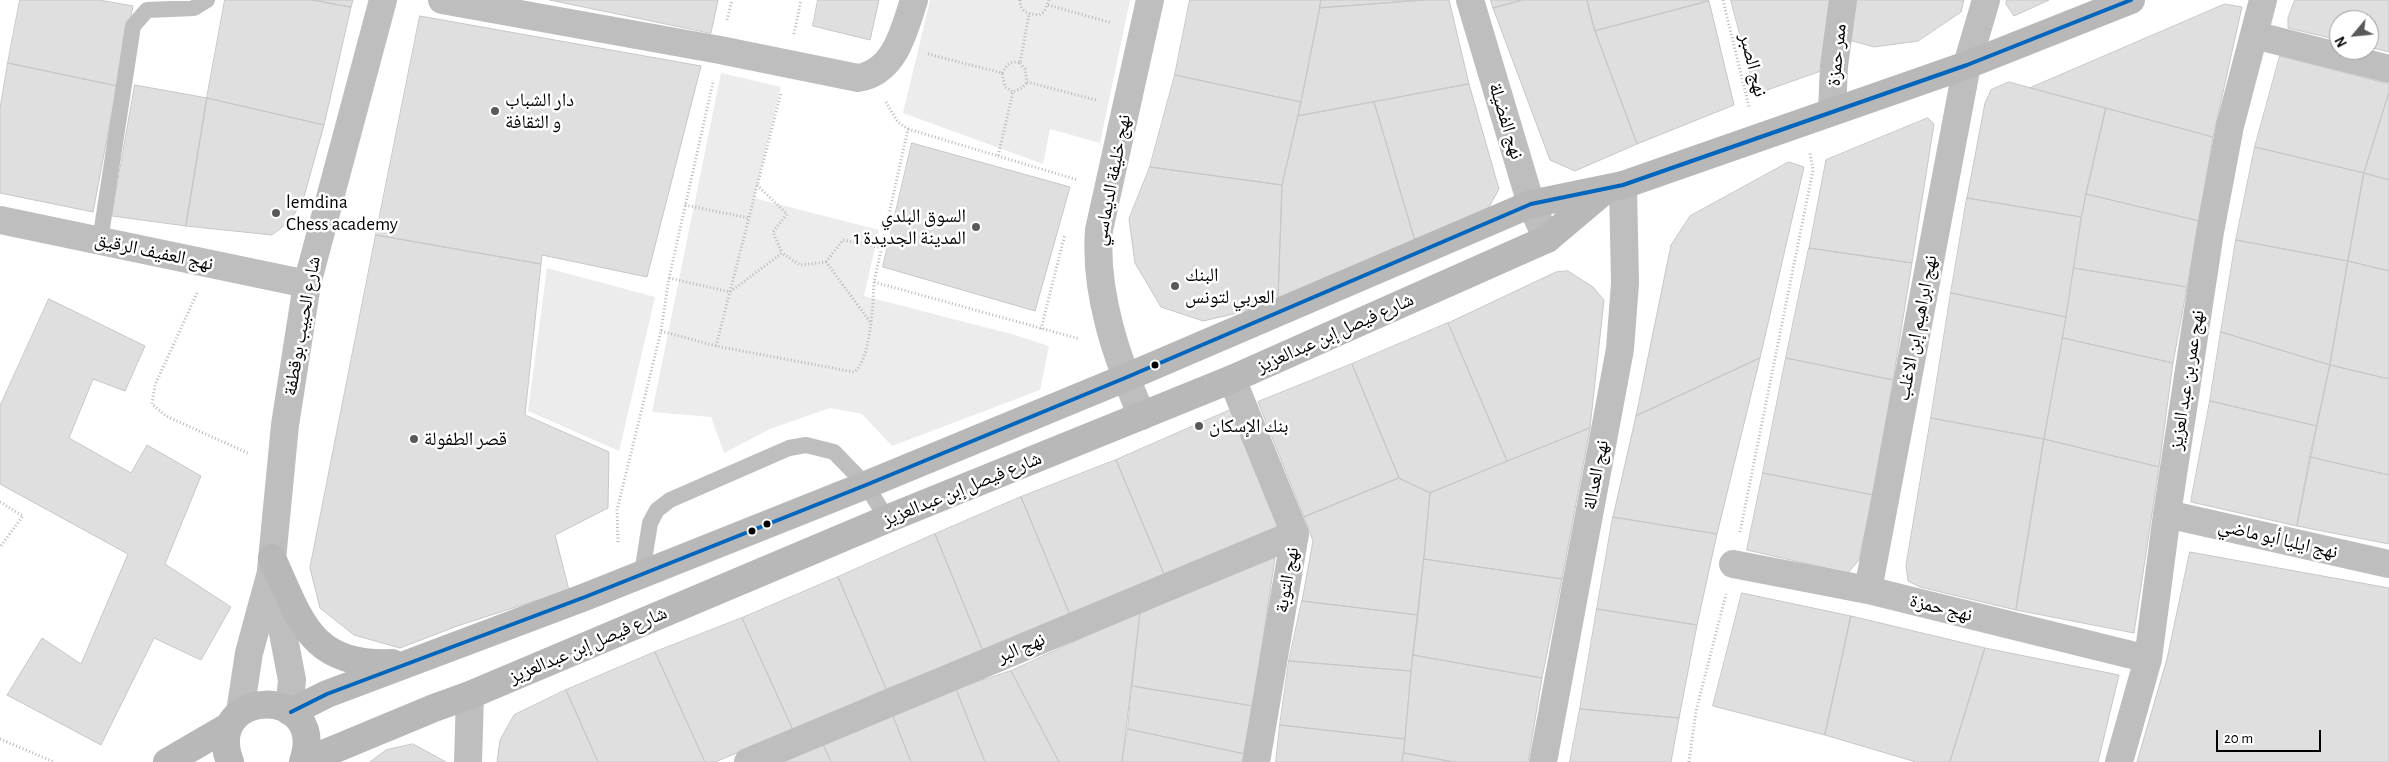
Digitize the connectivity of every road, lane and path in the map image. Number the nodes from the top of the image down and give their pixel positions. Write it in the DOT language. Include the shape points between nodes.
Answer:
graph roads {
  1 [pos="207,0"];
  2 [pos="383,0"];
  3 [pos="442,0"];
  4 [pos="914,0"];
  5 [pos="1020,0"];
  6 [pos="1049,0"];
  7 [pos="1150,0"];
  8 [pos="1470,0"];
  9 [pos="1723,0"];
  10 [pos="1843,0"];
  11 [pos="1986,0"];
  12 [pos="2131,0"];
  13 [pos="2263,0"];
  14 [pos="1048,5"];
  15 [pos="1029,14"];
  16 [pos="1143,31"];
  17 [pos="2254,35"];
  18 [pos="898,47"];
  19 [pos="720,50"];
  20 [pos="1020,63"];
  21 [pos="788,65"];
  22 [pos="1967,65"];
  23 [pos="2389,69"];
  24 [pos="1002,73"];
  25 [pos="870,76"];
  26 [pos="1027,82"];
  27 [pos="1013,92"];
  28 [pos="1126,108"];
  29 [pos="1832,111"];
  30 [pos="1806,120"];
  31 [pos="908,129"];
  32 [pos="1756,137"];
  33 [pos="998,156"];
  34 [pos="757,185"];
  35 [pos="1614,187"];
  36 [pos="1076,188"];
  37 [pos="1531,204"];
  38 [pos="685,205"];
  39 [pos="749,218"];
  40 [pos="0,220"];
  41 [pos="1067,226"];
  42 [pos="1547,240"];
  43 [pos="100,241"];
  44 [pos="882,248"];
  45 [pos="782,253"];
  46 [pos="826,262"];
  47 [pos="211,263"];
  48 [pos="669,278"];
  49 [pos="874,282"];
  50 [pos="307,284"];
  51 [pos="730,292"];
  52 [pos="871,323"];
  53 [pos="1041,329"];
  54 [pos="661,331"];
  55 [pos="716,346"];
  56 [pos="1117,348"];
  57 [pos="1125,378"];
  58 [pos="1232,379"];
  59 [pos="1142,416"];
  60 [pos="280,467"];
  61 [pos="866,486"];
  62 [pos="0,502"];
  63 [pos="2167,514"];
  64 [pos="887,519"];
  65 [pos="1295,534"];
  66 [pos="0,547"];
  67 [pos="272,564"];
  68 [pos="1733,564"];
  69 [pos="2389,564"];
  70 [pos="631,578"];
  71 [pos="1868,590"];
  72 [pos="2148,659"];
  73 [pos="409,662"];
  74 [pos="470,695"];
  75 [pos="290,711"];
  76 [pos="235,719"];
  77 [pos="0,739"];
  78 [pos="54,762"];
  79 [pos="167,762"];
  80 [pos="230,762"];
  81 [pos="303,762"];
  82 [pos="468,762"];
  83 [pos="748,762"];
  84 [pos="1256,762"];
  85 [pos="1542,762"];
  86 [pos="1689,762"];
  87 [pos="2120,762"];
  1 -- 43 [label="lane" via="194,8 147,10 133,26"];
  2 -- 50 [label="street, شارع الحبيب بوقطفة"];
  3 -- 19 [label="street"];
  4 -- 18 [label="street"];
  5 -- 15 [label="path" via="1020,6"];
  6 -- 14 [label="path"];
  7 -- 16 [label="street, نهج خليفة الديماسي"];
  8 -- 37 [label="street, نهج الفضيلة"];
  9 -- 32 [label="path, نهج الصبر"];
  10 -- 29 [label="street, ممر حمزة"];
  11 -- 22 [label="street, نهج ابراهيم إبن الاغلب"];
  12 -- 22 [label="main road, شارع فيصل إبن عبدالعزيز"];
  13 -- 17 [label="street, نهج عمر بن عبد العزيز"];
  14 -- 15 [label="path" via="1039,16"];
  14 -- 16 [label="path"];
  15 -- 20 [label="path"];
  16 -- 28 [label="street, نهج خليفة الديماسي"];
  17 -- 23 [label="street"];
  17 -- 63 [label="street, نهج عمر بن عبد العزيز" via="2230,126 2210,232"];
  18 -- 24 [label="path"];
  18 -- 25 [label="street"];
  19 -- 21 [label="street"];
  19 -- 38 [label="path"];
  20 -- 24 [label="path" via="1008,64"];
  20 -- 26 [label="path" via="1025,69"];
  21 -- 25 [label="street" via="847,77"];
  21 -- 34 [label="path"];
  22 -- 29 [label="main road, شارع فيصل إبن عبدالعزيز"];
  22 -- 71 [label="street, نهج ابراهيم إبن الاغلب"];
  24 -- 27 [label="path" via="1005,87"];
  25 -- 31 [label="path" via="898,122"];
  26 -- 27 [label="path"];
  26 -- 28 [label="path"];
  27 -- 33 [label="path"];
  28 -- 56 [label="street, نهج خليفة الديماسي" via="1099,230 1098,248 1102,293"];
  29 -- 30 [label="main road, شارع فيصل إبن عبدالعزيز"];
  30 -- 32 [label="main road, شارع فيصل إبن عبدالعزيز"];
  30 -- 68 [label="path" via="1813,170"];
  31 -- 33 [label="path"];
  31 -- 44 [label="path"];
  32 -- 35 [label="main road, شارع فيصل إبن عبدالعزيز"];
  33 -- 36 [label="path" via="1078,179"];
  34 -- 39 [label="path"];
  34 -- 45 [label="path" via="787,214 773,232"];
  35 -- 37 [label="main road, شارع فيصل إبن عبدالعزيز"];
  35 -- 42 [label="main road, شارع فيصل إبن عبدالعزيز"];
  35 -- 85 [label="street, نهج العدالة" via="1625,283 1620,349"];
  37 -- 42 [label="street, نهج الفضيلة"];
  37 -- 57 [label="main road, شارع فيصل إبن عبدالعزيز"];
  38 -- 39 [label="path"];
  38 -- 48 [label="path"];
  39 -- 51 [label="path"];
  40 -- 43 [label="street, نهج العفيف الرقيق"];
  41 -- 53 [label="path"];
  42 -- 58 [label="main road, شارع فيصل إبن عبدالعزيز"];
  43 -- 47 [label="street, نهج العفيف الرقيق"];
  44 -- 46 [label="path" via="843,240"];
  44 -- 49 [label="path"];
  45 -- 46 [label="path" via="800,266"];
  45 -- 51 [label="path"];
  46 -- 52 [label="path"];
  47 -- 50 [label="street, نهج العفيف الرقيق"];
  47 -- 60 [label="path" via="155,385 152,404 166,416"];
  48 -- 51 [label="path"];
  48 -- 54 [label="path"];
  49 -- 52 [label="path"];
  49 -- 53 [label="path"];
  50 -- 60 [label="street, شارع الحبيب بوقطفة"];
  51 -- 55 [label="path"];
  52 -- 55 [label="path" via="861,363 857,371 851,373"];
  53 -- 56 [label="path"];
  54 -- 55 [label="path"];
  54 -- 70 [label="path" via="617,510"];
  56 -- 57 [label="street, نهج خليفة الديماسي"];
  57 -- 59 [label="street, نهج خليفة الديماسي"];
  57 -- 61 [label="main road, شارع فيصل إبن عبدالعزيز"];
  58 -- 59 [label="main road, شارع فيصل إبن عبدالعزيز"];
  58 -- 65 [label="street, نهج التوبة"];
  59 -- 64 [label="main road, شارع فيصل إبن عبدالعزيز"];
  60 -- 67 [label="street, شارع الحبيب بوقطفة"];
  61 -- 64 [label="lane"];
  61 -- 70 [label="main road, شارع فيصل إبن عبدالعزيز"];
  61 -- 70 [label="lane" via="834,452 806,445 789,448 670,500 657,510"];
  62 -- 66 [label="path" via="23,516"];
  63 -- 69 [label="street, نهج ايليا أبو ماضي"];
  63 -- 72 [label="street, نهج عمر بن عبد العزيز"];
  64 -- 74 [label="main road, شارع فيصل إبن عبدالعزيز"];
  65 -- 83 [label="street, نهج البر"];
  65 -- 84 [label="street, نهج التوبة"];
  67 -- 73 [label="main road" via="299,617 321,644 351,661 368,664"];
  67 -- 75 [label="street" via="292,680"];
  67 -- 76 [label="street"];
  68 -- 71 [label="street, نهج حمزة"];
  68 -- 86 [label="path" via="1696,711"];
  70 -- 73 [label="main road, شارع فيصل إبن عبدالعزيز"];
  71 -- 72 [label="street, نهج حمزة"];
  72 -- 87 [label="street, نهج عمر بن عبد العزيز"];
  73 -- 75 [label="main road, شارع فيصل إبن عبدالعزيز"];
  74 -- 81 [label="main road, شارع فيصل إبن عبدالعزيز"];
  74 -- 82 [label="street"];
  75 -- 76 [label="main road" via="279,705 252,706"];
  75 -- 81 [label="main road" via="306,735"];
  76 -- 79 [label="main road"];
  76 -- 80 [label="main road" via="225,738"];
  77 -- 78 [label="path"];
}
